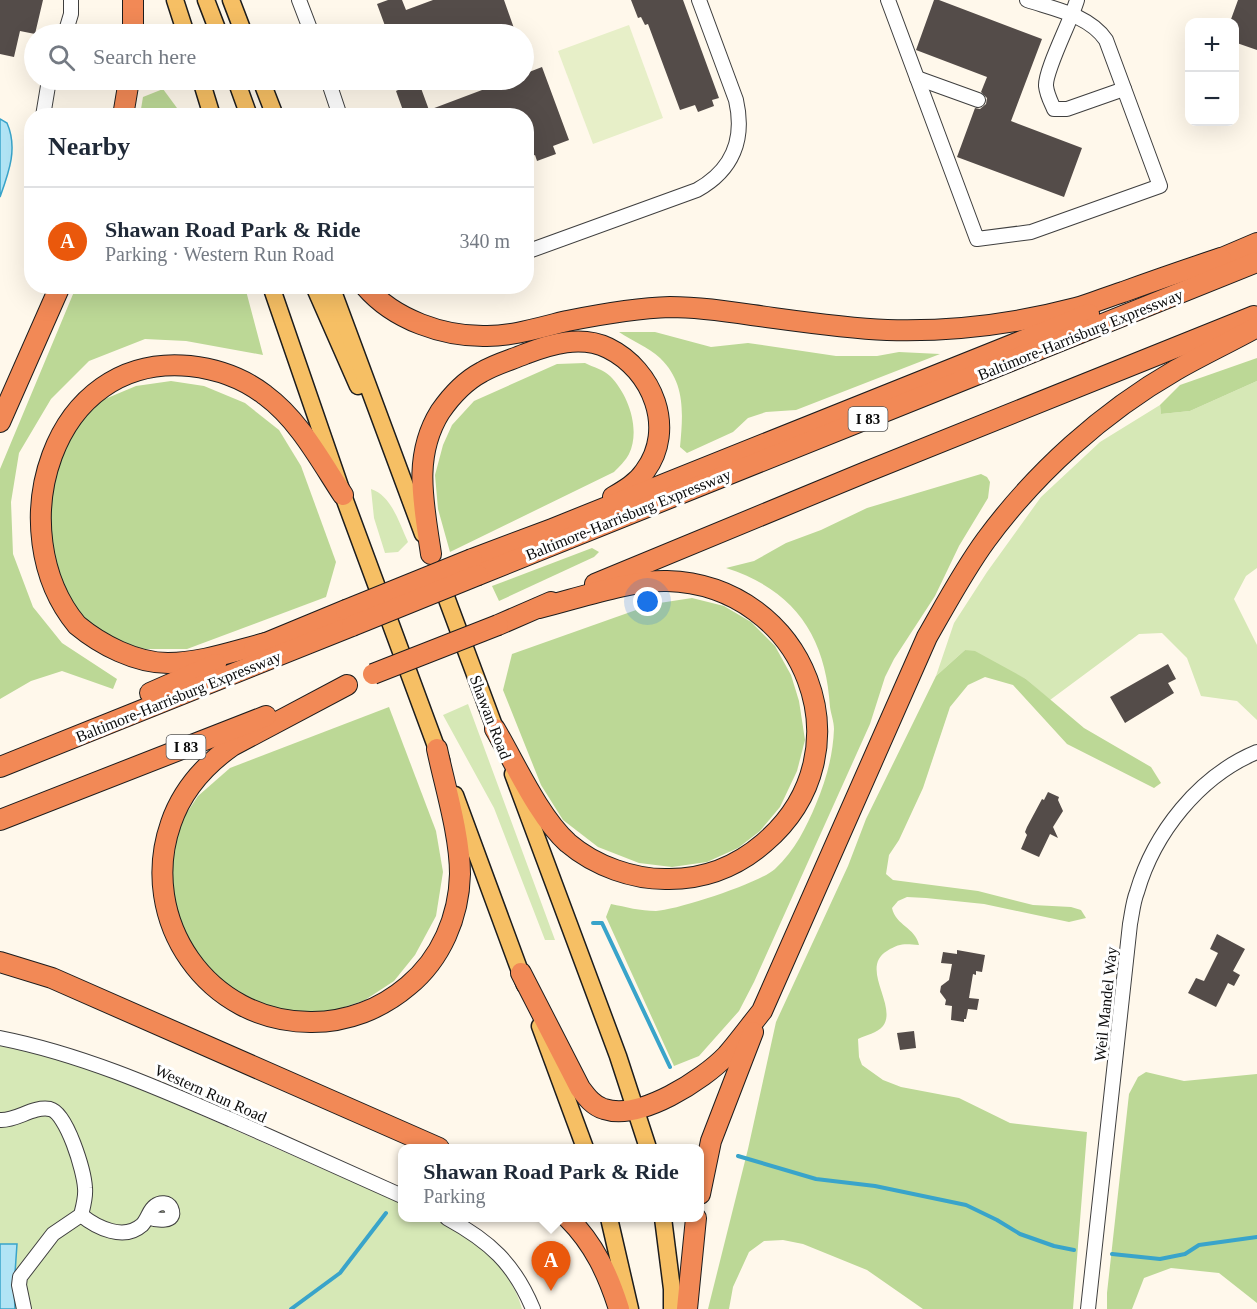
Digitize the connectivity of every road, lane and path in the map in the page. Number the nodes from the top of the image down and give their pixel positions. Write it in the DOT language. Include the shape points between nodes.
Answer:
graph roads {
  1 [pos="72,0"];
  2 [pos="133,0"];
  3 [pos="175,0"];
  4 [pos="206,0"];
  5 [pos="299,0"];
  6 [pos="699,0"];
  7 [pos="888,0"];
  8 [pos="1027,0"];
  9 [pos="1077,0"];
  10 [pos="233,1"];
  11 [pos="1073,16"];
  12 [pos="68,24"];
  13 [pos="133,24"];
  14 [pos="183,24"];
  15 [pos="215,24"];
  16 [pos="241,24"];
  17 [pos="308,24"];
  18 [pos="917,78"];
  19 [pos="1124,89"];
  20 [pos="47,90"];
  21 [pos="127,90"];
  22 [pos="204,90"];
  23 [pos="240,90"];
  24 [pos="265,90"];
  25 [pos="331,90"];
  26 [pos="978,100"];
  27 [pos="44,108"];
  28 [pos="124,108"];
  29 [pos="210,108"];
  30 [pos="246,108"];
  31 [pos="272,108"];
  32 [pos="337,108"];
  33 [pos="1257,243"];
  34 [pos="534,249"];
  35 [pos="1221,258"];
  36 [pos="1257,262"];
  37 [pos="56,294"];
  38 [pos="274,294"];
  39 [pos="317,294"];
  40 [pos="334,294"];
  41 [pos="374,294"];
  42 [pos="1257,315"];
  43 [pos="1257,327"];
  44 [pos="0,422"];
  45 [pos="400,473"];
  46 [pos="343,495"];
  47 [pos="552,529"];
  48 [pos="430,554"];
  49 [pos="475,567"];
  50 [pos="539,608"];
  51 [pos="349,618"];
  52 [pos="266,643"];
  53 [pos="346,685"];
  54 [pos="495,729"];
  55 [pos="437,749"];
  56 [pos="1257,752"];
  57 [pos="0,765"];
  58 [pos="0,820"];
  59 [pos="0,962"];
  60 [pos="521,973"];
  61 [pos="762,1011"];
  62 [pos="0,1038"];
  63 [pos="637,1108"];
  64 [pos="0,1120"];
  65 [pos="427,1144"];
  66 [pos="583,1144"];
  67 [pos="647,1144"];
  68 [pos="704,1172"];
  69 [pos="398,1194"];
  70 [pos="81,1215"];
  71 [pos="148,1217"];
  72 [pos="454,1222"];
  73 [pos="572,1222"];
  74 [pos="610,1222"];
  75 [pos="664,1222"];
  76 [pos="696,1222"];
  77 [pos="24,1309"];
  78 [pos="533,1309"];
  79 [pos="619,1309"];
  80 [pos="630,1309"];
  81 [pos="672,1309"];
  82 [pos="687,1309"];
  83 [pos="1088,1309"];
  1 -- 12 [label="street"];
  2 -- 13 [label="highway"];
  3 -- 14 [label="main road"];
  4 -- 15 [label="main road"];
  5 -- 17 [label="street"];
  6 -- 34 [label="street" via="739,116 739,138 724,169 697,190"];
  7 -- 18 [label="street"];
  8 -- 11 [label="street"];
  9 -- 11 [label="street"];
  10 -- 16 [label="main road"];
  11 -- 19 [label="street" via="1093,26 1106,40"];
  11 -- 19 [label="street" via="1048,76 1048,93 1054,109 1067,109"];
  18 -- 19 [label="street" via="977,239 1031,232 1160,186"];
  18 -- 26 [label="street"];
  20 -- 27 [label="street"];
  21 -- 28 [label="highway"];
  22 -- 29 [label="main road"];
  23 -- 30 [label="main road"];
  24 -- 31 [label="main road"];
  25 -- 32 [label="street"];
  33 -- 35 [label="highway"];
  35 -- 41 [label="highway" via="1077,308 993,324 927,330 835,326 673,307 611,312 513,334 461,335 412,321"];
  35 -- 47 [label="highway" via="1081,318"];
  36 -- 49 [label="highway, Baltimore-Harrisburg Expressway / I 83"];
  37 -- 44 [label="highway"];
  38 -- 46 [label="main road"];
  39 -- 45 [label="main road" via="340,351"];
  40 -- 45 [label="main road, Shawan Road"];
  42 -- 50 [label="highway, I 83"];
  43 -- 61 [label="highway" via="1176,370 1117,409 1041,475 987,539 957,582 927,637"];
  45 -- 48 [label="main road, Shawan Road"];
  46 -- 52 [label="highway" via="280,407 246,382 207,368 165,365 126,373 89,393 48,438 33,474 28,535 40,574 58,605 73,621 87,634 122,652 166,663 193,661"];
  46 -- 55 [label="main road"];
  47 -- 48 [label="highway" via="633,484 653,454 659,418 649,385 622,356 607,347 590,343 545,346 483,371 445,405 429,434 421,470"];
  47 -- 49 [label="highway"];
  48 -- 54 [label="main road, Shawan Road"];
  49 -- 51 [label="highway, Baltimore-Harrisburg Expressway / I 83, bridge"];
  50 -- 53 [label="highway, I 83, bridge"];
  50 -- 54 [label="highway" via="666,581 708,587 753,608 784,637 804,669 811,689 816,743 807,784 788,819 738,862 699,876 639,877 601,864 568,842 538,804"];
  51 -- 52 [label="highway"];
  51 -- 57 [label="highway, Baltimore-Harrisburg Expressway / I 83"];
  52 -- 57 [label="highway" via="105,713"];
  53 -- 55 [label="highway" via="220,755 191,786 171,821 162,880 169,919 194,966 229,999 284,1021 341,1020 380,1005 416,980 450,928 460,875"];
  53 -- 58 [label="highway, I 83"];
  54 -- 63 [label="main road, Shawan Road"];
  55 -- 60 [label="main road"];
  56 -- 83 [label="street, Weil Mandel Way" via="1228,766 1181,809 1161,837 1136,893"];
  59 -- 65 [label="highway" via="52,978"];
  60 -- 63 [label="highway" via="580,1088 591,1101 611,1111"];
  60 -- 66 [label="main road"];
  61 -- 63 [label="highway" via="711,1069 684,1088"];
  61 -- 68 [label="highway" via="711,1141"];
  62 -- 69 [label="street, Western Run Road" via="79,1059 149,1084"];
  63 -- 67 [label="main road, Shawan Road"];
  64 -- 70 [label="street" via="40,1110 50,1109 59,1114 66,1123 83,1176 86,1190"];
  70 -- 71 [label="street" via="92,1224 119,1233 141,1226"];
  70 -- 77 [label="street" via="53,1234 20,1276"];
  72 -- 78 [label="street" via="476,1234 498,1254 516,1275"];
  73 -- 79 [label="highway" via="596,1253"];
  74 -- 80 [label="main road"];
  75 -- 81 [label="main road"];
  76 -- 82 [label="highway"];
}
